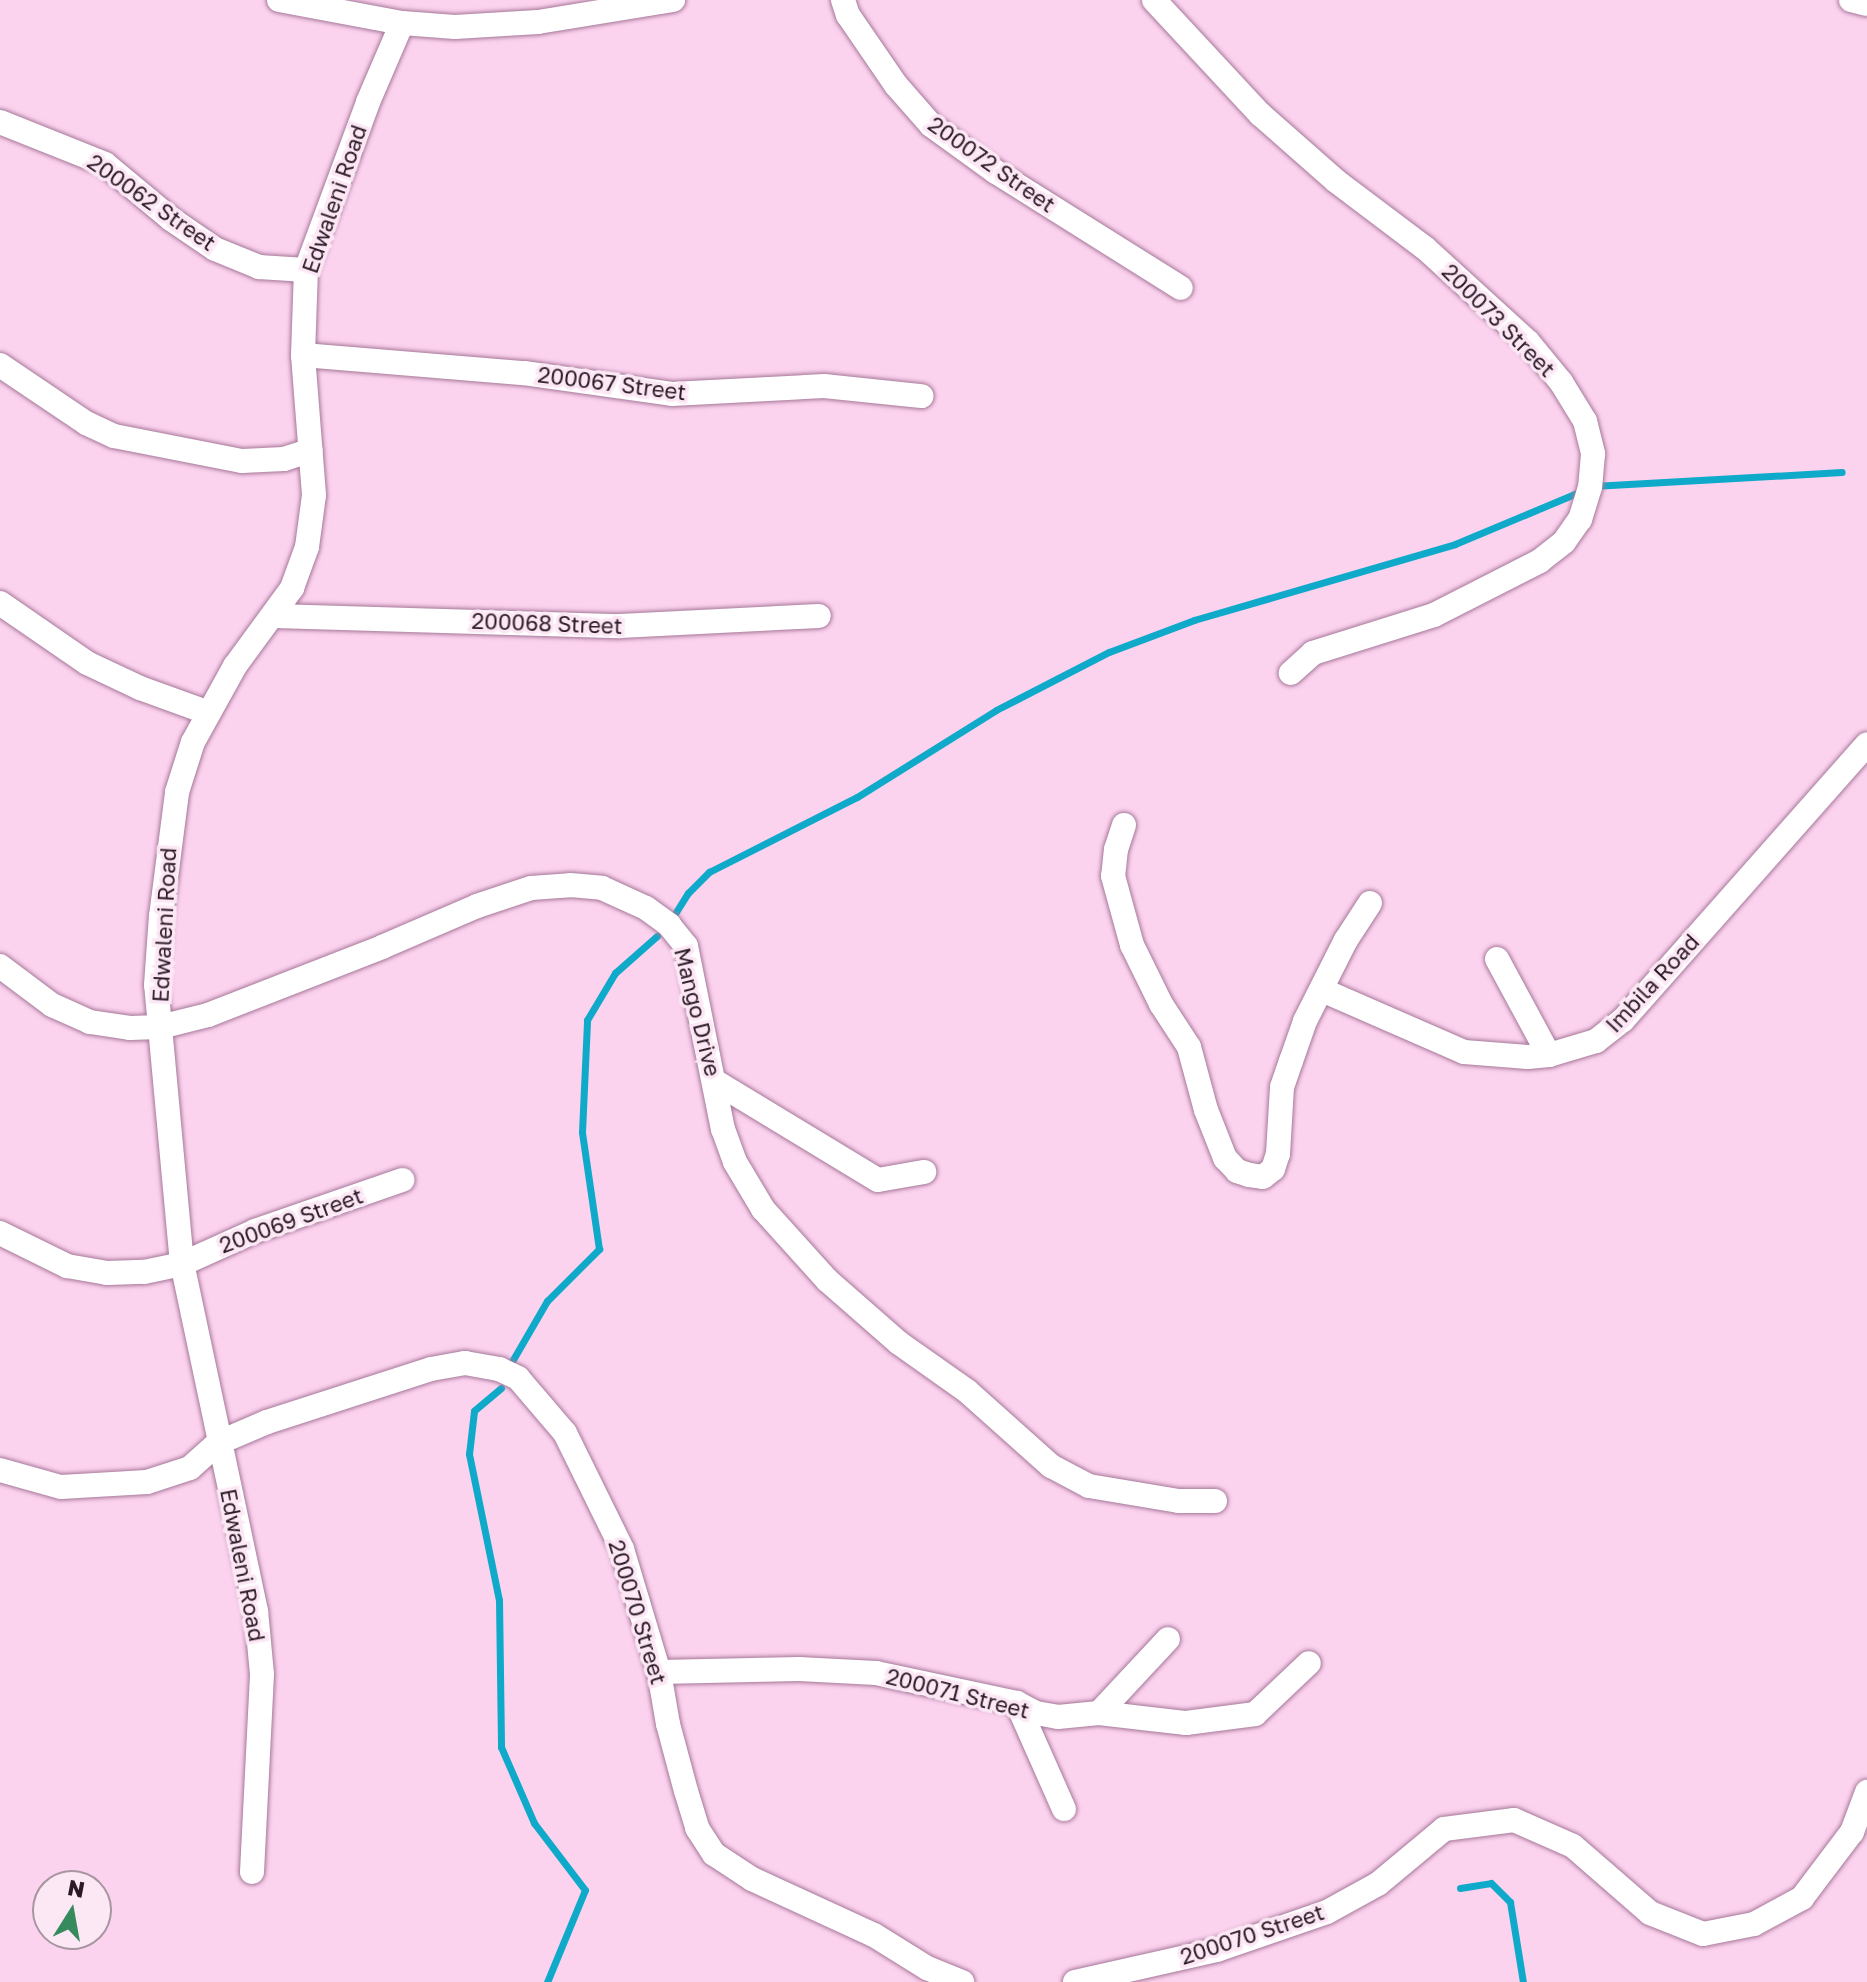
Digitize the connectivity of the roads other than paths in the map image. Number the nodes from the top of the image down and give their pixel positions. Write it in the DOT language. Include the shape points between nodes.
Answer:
graph roads {
  1 [pos="279,0"];
  2 [pos="673,0"];
  3 [pos="843,0"];
  4 [pos="1154,0"];
  5 [pos="1851,0"];
  6 [pos="1867,4"];
  7 [pos="402,23"];
  8 [pos="0,122"];
  9 [pos="306,270"];
  10 [pos="1181,288"];
  11 [pos="303,355"];
  12 [pos="0,365"];
  13 [pos="921,396"];
  14 [pos="311,450"];
  15 [pos="0,603"];
  16 [pos="275,616"];
  17 [pos="819,616"];
  18 [pos="1291,673"];
  19 [pos="209,713"];
  20 [pos="1867,744"];
  21 [pos="1124,825"];
  22 [pos="1370,903"];
  23 [pos="1497,959"];
  24 [pos="0,966"];
  25 [pos="1322,990"];
  26 [pos="160,1027"];
  27 [pos="1549,1055"];
  28 [pos="716,1082"];
  29 [pos="924,1172"];
  30 [pos="402,1180"];
  31 [pos="0,1233"];
  32 [pos="182,1264"];
  33 [pos="218,1443"];
  34 [pos="0,1470"];
  35 [pos="1215,1501"];
  36 [pos="1168,1639"];
  37 [pos="1309,1663"];
  38 [pos="659,1672"];
  39 [pos="1017,1703"];
  40 [pos="1099,1713"];
  41 [pos="1867,1792"];
  42 [pos="1064,1809"];
  43 [pos="252,1872"];
  44 [pos="962,1982"];
  45 [pos="1075,1982"];
  1 -- 7 [label="street"];
  2 -- 7 [label="street" via="538,22 455,27"];
  3 -- 10 [label="street, 200072 Street" via="878,59 931,125"];
  4 -- 18 [label="street, 200073 Street" via="1260,114 1336,181 1425,248 1528,342 1585,421 1593,454 1580,519 1564,542 1540,561 1434,615 1313,653"];
  5 -- 6 [label="street"];
  7 -- 9 [label="street, Edwaleni Road"];
  8 -- 9 [label="street, 200062 Street" via="105,164 215,249 259,267"];
  9 -- 11 [label="street, Edwaleni Road"];
  11 -- 13 [label="street, 200067 Street" via="524,373 672,394 824,386"];
  11 -- 14 [label="street, Edwaleni Road"];
  12 -- 14 [label="street" via="114,436 242,461 284,459"];
  14 -- 16 [label="street, Edwaleni Road" via="314,495 307,547"];
  15 -- 19 [label="street" via="87,663"];
  16 -- 17 [label="street, 200068 Street" via="620,626"];
  16 -- 19 [label="street, Edwaleni Road" via="235,666"];
  19 -- 26 [label="street, Edwaleni Road" via="177,792 167,851 156,985"];
  20 -- 27 [label="street, Imbila Road" via="1623,1020 1596,1041"];
  21 -- 25 [label="street" via="1113,876 1132,945 1189,1047 1206,1110 1225,1158 1237,1171 1263,1177 1273,1169 1285,1077"];
  22 -- 25 [label="street"];
  23 -- 27 [label="street"];
  24 -- 26 [label="street, Mango Drive" via="52,1005 90,1022"];
  25 -- 27 [label="street, Imbila Road" via="1464,1052"];
  26 -- 28 [label="street, Mango Drive" via="208,1015 531,888 602,888 646,908 686,946"];
  26 -- 32 [label="street, Edwaleni Road"];
  28 -- 29 [label="street" via="878,1180"];
  28 -- 35 [label="street, Mango Drive" via="723,1129 735,1162 763,1209 827,1280 899,1343 967,1391 1051,1466 1089,1486 1179,1501"];
  30 -- 32 [label="street, 200069 Street" via="255,1231"];
  31 -- 32 [label="street, 200069 Street" via="67,1266 107,1273"];
  32 -- 33 [label="street, Edwaleni Road"];
  33 -- 34 [label="street, 200070 Street" via="190,1468 147,1482 61,1487"];
  33 -- 38 [label="street, 200070 Street" via="431,1369 465,1363 518,1378 565,1433 592,1486 622,1549"];
  33 -- 43 [label="street, Edwaleni Road" via="256,1611 262,1674"];
  36 -- 40 [label="street"];
  37 -- 40 [label="street, 200071 Street" via="1255,1714 1186,1723"];
  38 -- 39 [label="street, 200071 Street" via="876,1673"];
  38 -- 44 [label="street, 200070 Street" via="697,1828 714,1854 752,1879"];
  39 -- 40 [label="street, 200071 Street" via="1058,1717"];
  39 -- 42 [label="street"];
  41 -- 45 [label="street, 200070 Street" via="1852,1832 1802,1898 1754,1924 1703,1934 1650,1913 1573,1846 1514,1820 1444,1829 1378,1884 1327,1912 1217,1950"];
}
